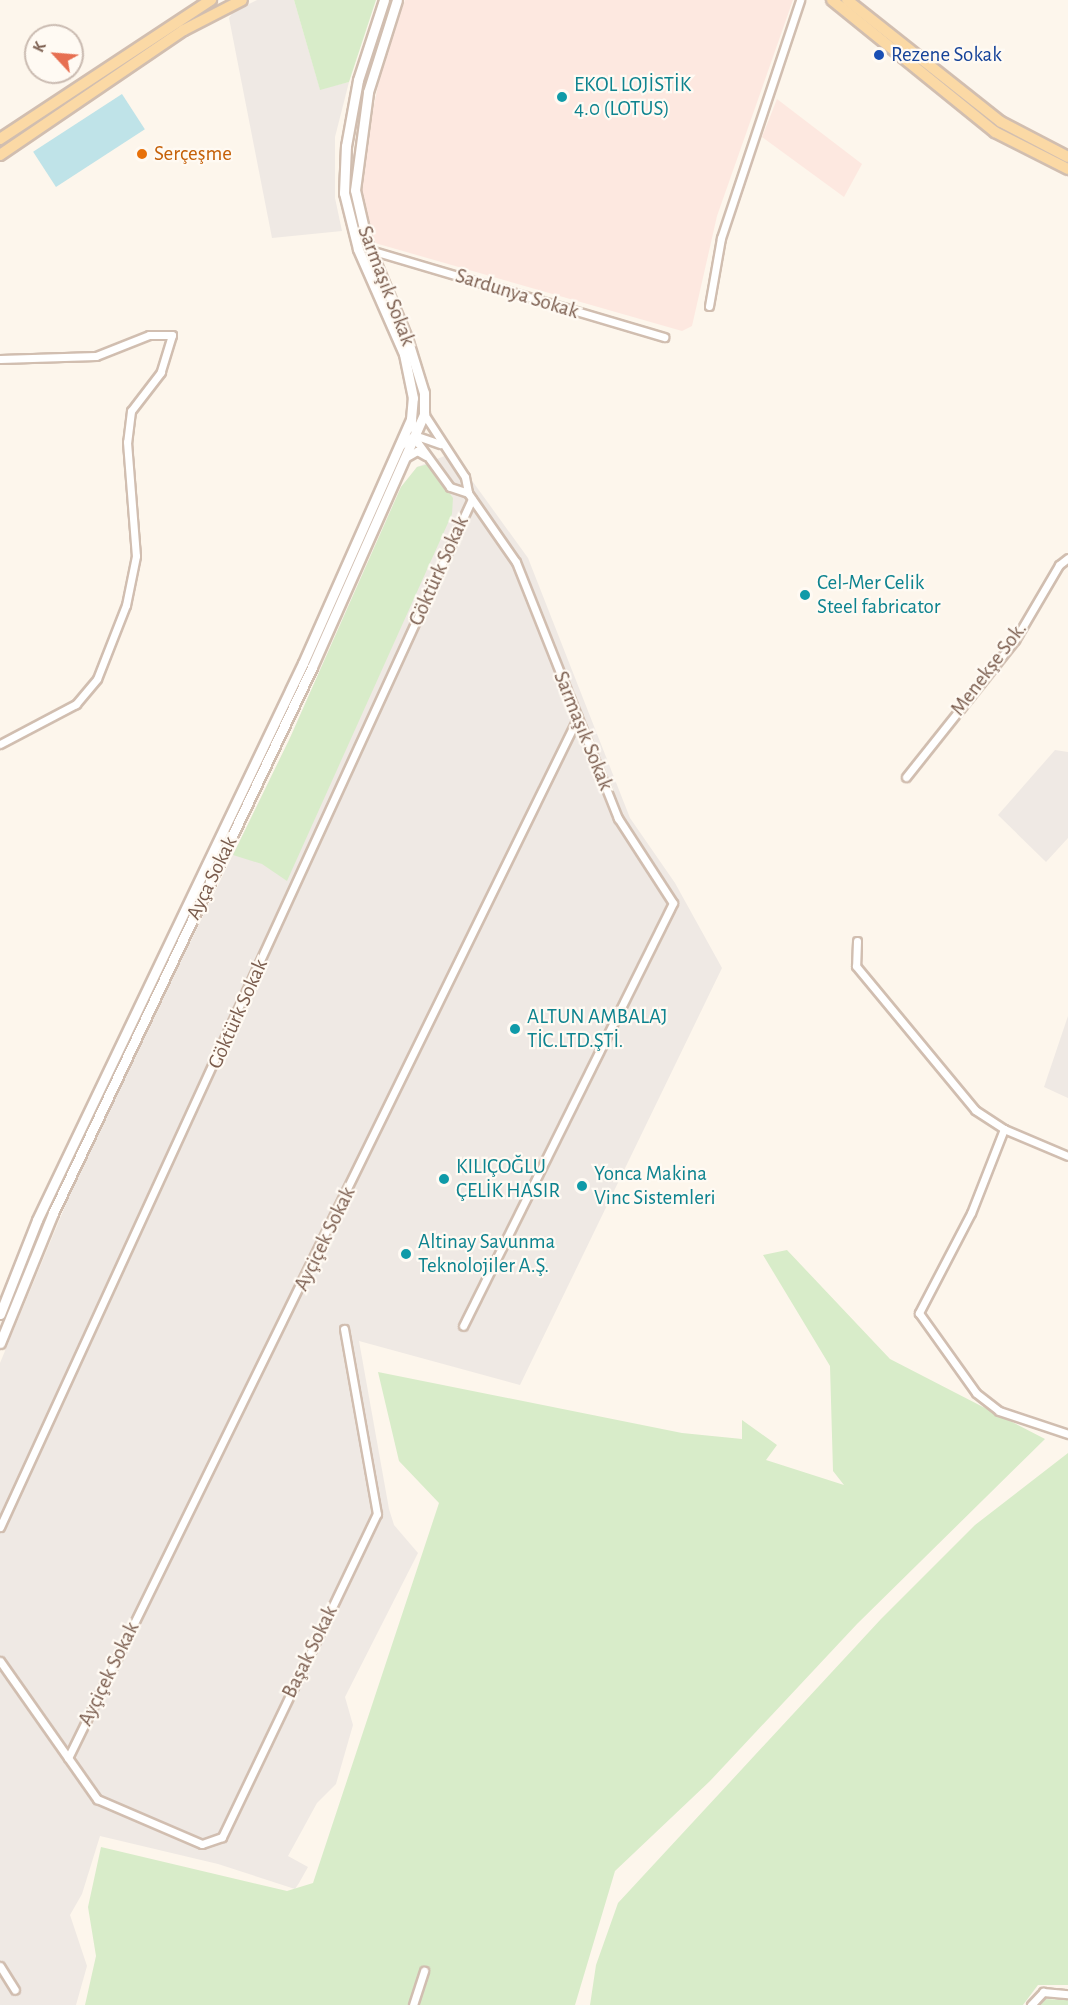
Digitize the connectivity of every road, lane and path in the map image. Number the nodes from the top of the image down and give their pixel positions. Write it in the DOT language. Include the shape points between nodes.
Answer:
graph roads {
  1 [pos="212,0"];
  2 [pos="242,0"];
  3 [pos="384,0"];
  4 [pos="397,0"];
  5 [pos="800,0"];
  6 [pos="832,0"];
  7 [pos="847,0"];
  8 [pos="351,116"];
  9 [pos="363,117"];
  10 [pos="0,139"];
  11 [pos="0,155"];
  12 [pos="1068,157"];
  13 [pos="1068,169"];
  14 [pos="362,224"];
  15 [pos="351,227"];
  16 [pos="370,250"];
  17 [pos="709,306"];
  18 [pos="664,337"];
  19 [pos="0,359"];
  20 [pos="412,405"];
  21 [pos="424,414"];
  22 [pos="411,419"];
  23 [pos="414,435"];
  24 [pos="443,446"];
  25 [pos="397,450"];
  26 [pos="426,456"];
  27 [pos="405,458"];
  28 [pos="470,496"];
  29 [pos="1068,558"];
  30 [pos="578,717"];
  31 [pos="0,744"];
  32 [pos="906,777"];
  33 [pos="190,898"];
  34 [pos="200,903"];
  35 [pos="857,941"];
  36 [pos="1004,1129"];
  37 [pos="1068,1156"];
  38 [pos="0,1314"];
  39 [pos="10,1319"];
  40 [pos="463,1326"];
  41 [pos="344,1329"];
  42 [pos="0,1343"];
  43 [pos="1068,1434"];
  44 [pos="0,1527"];
  45 [pos="0,1661"];
  46 [pos="68,1758"];
  47 [pos="0,1966"];
  48 [pos="423,1971"];
  49 [pos="15,1990"];
  50 [pos="1068,1994"];
  51 [pos="413,2005"];
  52 [pos="1031,2005"];
  1 -- 10 [label="main road"];
  2 -- 11 [label="main road" via="184,30"];
  3 -- 8 [label="street, Sarmaşık Sokak" via="358,80"];
  4 -- 9 [label="street, Sarmaşık Sokak"];
  5 -- 17 [label="street" via="721,238"];
  6 -- 13 [label="main road" via="995,132"];
  7 -- 12 [label="main road" via="1001,122"];
  8 -- 9 [label="street"];
  8 -- 15 [label="street, Sarmaşık Sokak" via="344,193"];
  9 -- 14 [label="street, Sarmaşık Sokak" via="355,190"];
  14 -- 15 [label="street"];
  14 -- 16 [label="street, Sarmaşık Sokak"];
  15 -- 20 [label="street, Sarmaşık Sokak" via="404,354"];
  16 -- 18 [label="street, Sardunya Sokak"];
  16 -- 21 [label="street, Sarmaşık Sokak" via="407,338 424,393"];
  19 -- 31 [label="street" via="96,356 149,335 172,335 161,372 132,411 127,442 136,556 126,605 97,679 76,704"];
  20 -- 22 [label="street, Ayça Sokak"];
  21 -- 23 [label="street, Ayça Sokak"];
  21 -- 24 [label="street, Sarmaşık Sokak"];
  22 -- 23 [label="street, Sarmaşık Sokak"];
  22 -- 25 [label="street, Ayça Sokak"];
  23 -- 24 [label="street"];
  23 -- 25 [label="street"];
  23 -- 26 [label="street, Sarmaşık Sokak"];
  23 -- 27 [label="street, Ayça Sokak"];
  24 -- 28 [label="street, Sarmaşık Sokak" via="465,477"];
  25 -- 33 [label="street, Ayça Sokak" via="303,663"];
  26 -- 27 [label="street" via="417,452"];
  26 -- 28 [label="street, Sarmaşık Sokak" via="450,487"];
  27 -- 34 [label="street, Ayça Sokak"];
  28 -- 30 [label="street, Sarmaşık Sokak" via="516,562"];
  28 -- 44 [label="street, Göktürk Sokak"];
  29 -- 32 [label="street, Menekşe Sok." via="1059,565 1015,640"];
  30 -- 40 [label="street, Sarmaşık Sokak" via="618,818 673,903"];
  30 -- 46 [label="street, Ayçiçek Sokak"];
  33 -- 34 [label="street"];
  33 -- 38 [label="street, Ayça Sokak" via="37,1220"];
  34 -- 39 [label="street, Ayça Sokak" via="53,1213"];
  35 -- 36 [label="street" via="856,966 975,1110"];
  36 -- 37 [label="street"];
  36 -- 43 [label="street" via="971,1213 919,1313 976,1393 999,1411"];
  38 -- 39 [label="street"];
  39 -- 42 [label="street, Ayça Sokak"];
  41 -- 46 [label="street, Başak Sokak" via="377,1514 222,1837 202,1844 97,1799"];
  45 -- 46 [label="street"];
  47 -- 49 [label="street"];
  48 -- 51 [label="street"];
  50 -- 52 [label="street" via="1043,1992"];
}
